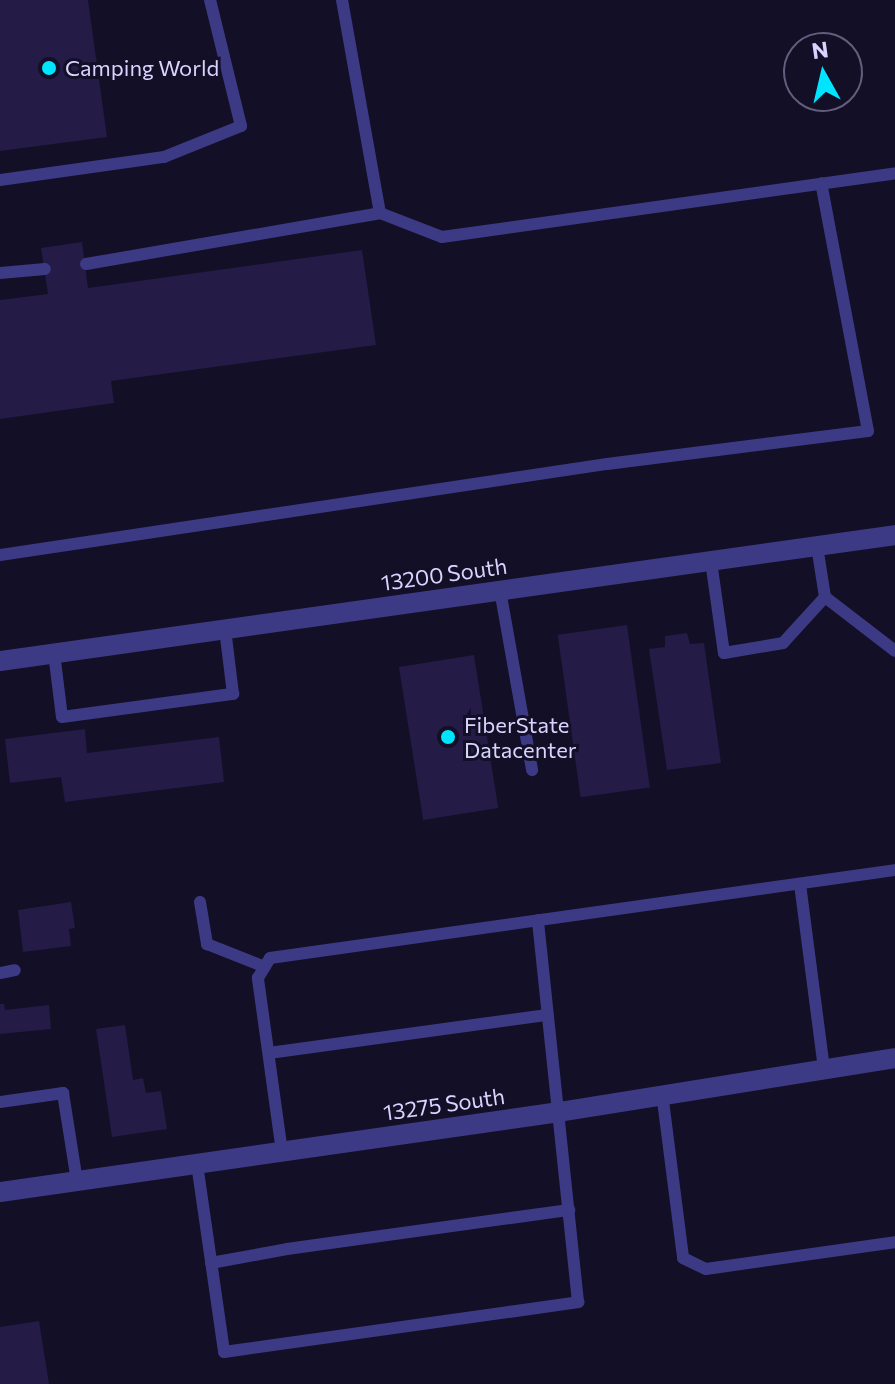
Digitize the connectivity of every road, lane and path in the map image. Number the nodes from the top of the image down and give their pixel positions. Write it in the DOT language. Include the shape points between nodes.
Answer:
graph roads {
  1 [pos="210,0"];
  2 [pos="342,0"];
  3 [pos="895,173"];
  4 [pos="0,180"];
  5 [pos="821,183"];
  6 [pos="380,213"];
  7 [pos="86,264"];
  8 [pos="45,269"];
  9 [pos="0,273"];
  10 [pos="895,535"];
  11 [pos="817,546"];
  12 [pos="0,555"];
  13 [pos="711,561"];
  14 [pos="500,590"];
  15 [pos="825,597"];
  16 [pos="225,629"];
  17 [pos="895,651"];
  18 [pos="54,653"];
  19 [pos="0,661"];
  20 [pos="532,770"];
  21 [pos="895,870"];
  22 [pos="800,884"];
  23 [pos="200,902"];
  24 [pos="538,920"];
  25 [pos="265,967"];
  26 [pos="15,970"];
  27 [pos="0,973"];
  28 [pos="547,1015"];
  29 [pos="269,1053"];
  30 [pos="895,1058"];
  31 [pos="824,1069"];
  32 [pos="662,1093"];
  33 [pos="0,1102"];
  34 [pos="559,1112"];
  35 [pos="282,1152"];
  36 [pos="197,1164"];
  37 [pos="77,1181"];
  38 [pos="0,1192"];
  39 [pos="569,1210"];
  40 [pos="895,1242"];
  41 [pos="211,1263"];
  1 -- 4 [label="lane" via="241,126 164,157"];
  2 -- 6 [label="lane"];
  3 -- 5 [label="lane"];
  5 -- 6 [label="lane" via="442,237"];
  5 -- 12 [label="lane" via="868,431"];
  6 -- 7 [label="lane"];
  8 -- 9 [label="lane"];
  10 -- 11 [label="street, 13200 South"];
  11 -- 13 [label="street, 13200 South"];
  11 -- 15 [label="lane"];
  13 -- 14 [label="street, 13200 South"];
  13 -- 15 [label="lane" via="724,653 783,643"];
  14 -- 16 [label="street, 13200 South"];
  14 -- 20 [label="lane"];
  15 -- 17 [label="lane"];
  16 -- 18 [label="street, 13200 South"];
  16 -- 18 [label="lane" via="233,694 62,717"];
  18 -- 19 [label="street, 13200 South"];
  21 -- 22 [label="lane"];
  22 -- 24 [label="lane"];
  22 -- 31 [label="lane"];
  23 -- 25 [label="lane" via="207,944"];
  24 -- 25 [label="lane" via="270,958"];
  24 -- 28 [label="lane"];
  25 -- 29 [label="lane" via="258,978"];
  26 -- 27 [label="lane"];
  28 -- 29 [label="lane"];
  28 -- 34 [label="lane"];
  29 -- 35 [label="lane"];
  30 -- 31 [label="street, 13275 South"];
  31 -- 32 [label="street, 13275 South"];
  32 -- 34 [label="street, 13275 South"];
  32 -- 40 [label="lane" via="683,1258 706,1269"];
  33 -- 37 [label="lane" via="63,1093"];
  34 -- 35 [label="street, 13275 South"];
  34 -- 39 [label="lane"];
  35 -- 36 [label="street, 13275 South"];
  36 -- 37 [label="street, 13275 South"];
  36 -- 41 [label="lane"];
  37 -- 38 [label="street, 13275 South"];
  39 -- 41 [label="lane"];
  39 -- 41 [label="lane" via="578,1302 224,1352"];
}
